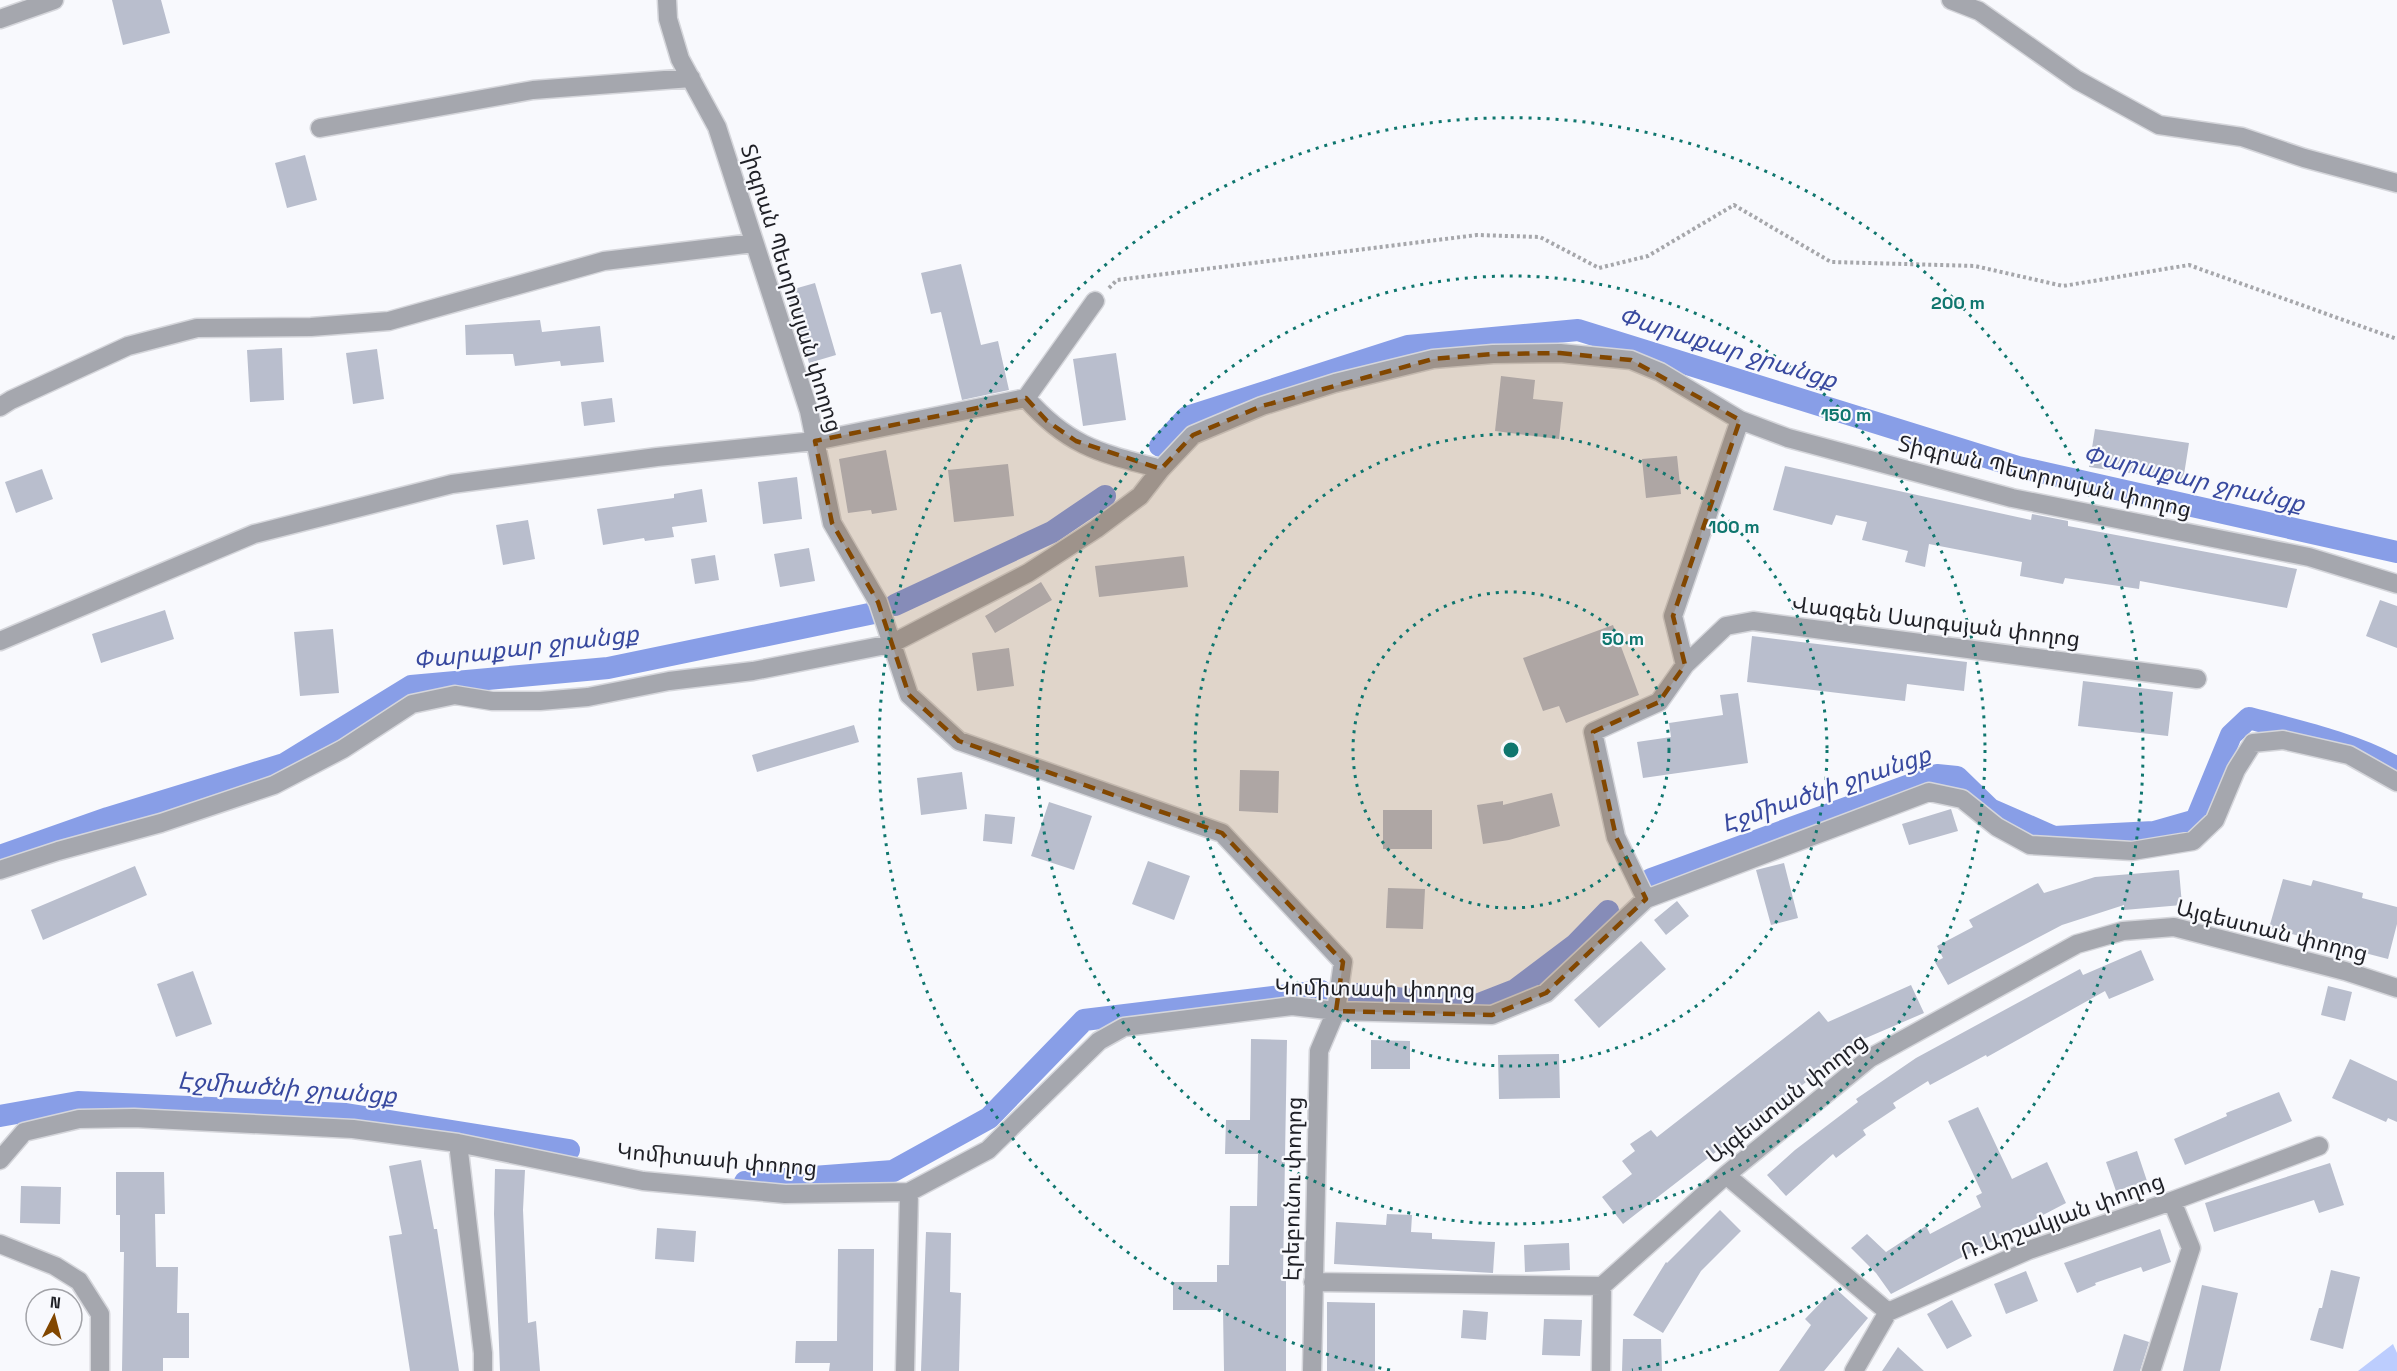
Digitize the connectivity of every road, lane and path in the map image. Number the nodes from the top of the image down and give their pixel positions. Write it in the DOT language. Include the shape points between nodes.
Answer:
graph roads {
  1 [pos="54,0"];
  2 [pos="667,0"];
  3 [pos="1952,0"];
  4 [pos="0,19"];
  5 [pos="691,78"];
  6 [pos="320,129"];
  7 [pos="2397,183"];
  8 [pos="754,243"];
  9 [pos="1095,301"];
  10 [pos="2397,339"];
  11 [pos="1026,398"];
  12 [pos="0,407"];
  13 [pos="1740,420"];
  14 [pos="815,441"];
  15 [pos="1161,469"];
  16 [pos="2397,584"];
  17 [pos="0,641"];
  18 [pos="891,644"];
  19 [pos="1685,665"];
  20 [pos="2197,679"];
  21 [pos="2397,782"];
  22 [pos="0,870"];
  23 [pos="1646,899"];
  24 [pos="2397,988"];
  25 [pos="1336,1011"];
  26 [pos="458,1143"];
  27 [pos="2319,1146"];
  28 [pos="0,1160"];
  29 [pos="1726,1175"];
  30 [pos="909,1192"];
  31 [pos="2172,1202"];
  32 [pos="0,1244"];
  33 [pos="1313,1282"];
  34 [pos="1602,1286"];
  35 [pos="1888,1312"];
  36 [pos="100,1371"];
  37 [pos="483,1371"];
  38 [pos="906,1371"];
  39 [pos="1312,1371"];
  40 [pos="1601,1371"];
  41 [pos="1854,1371"];
  42 [pos="2151,1371"];
  1 -- 4 [label="street"];
  2 -- 5 [label="street, Տիգրան Պետրոսյան փողոց" via="677,49"];
  3 -- 7 [label="street" via="1979,11 2077,80 2159,124 2242,137"];
  5 -- 6 [label="street" via="533,90"];
  5 -- 8 [label="street, Տիգրան Պետրոսյան փողոց" via="717,127"];
  8 -- 12 [label="street" via="604,261 389,321 310,327 197,328 128,346"];
  8 -- 14 [label="street, Տիգրան Պետրոսյան փողոց" via="809,411"];
  9 -- 10 [label="path" via="1117,280 1477,235 1540,237 1599,268 1648,256 1734,205 1831,262 1975,266 2063,286 2189,265"];
  9 -- 11 [label="street"];
  11 -- 14 [label="street"];
  11 -- 15 [label="street" via="1047,422 1076,441 1101,453"];
  13 -- 15 [label="street, Տիգրան Պետրոսյան փողոց" via="1660,372 1631,360 1560,353 1445,358 1335,383 1262,406 1192,435"];
  13 -- 16 [label="street, Տիգրան Պետրոսյան փողոց" via="1788,438 2012,498 2308,557"];
  13 -- 19 [label="street" via="1672,616"];
  14 -- 17 [label="street" via="452,484 254,534"];
  14 -- 18 [label="street, Տիգրան Պետրոսյան փողոց" via="832,523 878,602"];
  15 -- 18 [label="street, Տիգրան Պետրոսյան փողոց" via="1140,496 1096,529 1028,573"];
  18 -- 22 [label="street, Տիգրան Պետրոսյան փողոց" via="588,697 492,701 455,695 412,704 343,749 274,785"];
  18 -- 25 [label="street, Տիգրան Պետրոսյան փողոց" via="909,696 959,741 1222,833 1342,962"];
  19 -- 20 [label="street, Վազգեն Սարգսյան փողոց" via="1726,626 1754,621"];
  19 -- 23 [label="street, Վազգեն Սարգսյան փողոց" via="1659,702 1593,732 1616,837"];
  21 -- 23 [label="street, Կոմիտասի փողոց" via="2349,755 2283,740 2253,743 2236,770 2215,820 2193,841 2132,851 2030,845 1997,828 1962,800 1929,792"];
  23 -- 25 [label="street, Կոմիտասի փողոց" via="1546,993 1492,1015"];
  24 -- 29 [label="street, Այգեստան փողոց" via="2174,927 2123,931 2077,944 1870,1058"];
  25 -- 30 [label="street, Կոմիտասի փողոց" via="1293,1006 1124,1027 1099,1041 988,1150"];
  25 -- 33 [label="street, Էրեբունու փողոց" via="1319,1052"];
  26 -- 28 [label="street, Կոմիտասի փողոց" via="352,1130 134,1118 79,1119 24,1132"];
  26 -- 30 [label="street, Կոմիտասի փողոց" via="643,1181 784,1194"];
  26 -- 37 [label="street"];
  27 -- 31 [label="street, Ռ.Արշակյան փողոց"];
  29 -- 34 [label="street, Այգեստան փողոց"];
  29 -- 35 [label="street"];
  30 -- 38 [label="street"];
  31 -- 35 [label="street, Ռ.Արշակյան փողոց" via="2029,1250"];
  31 -- 42 [label="street" via="2191,1248"];
  32 -- 36 [label="street" via="55,1266 79,1281 100,1314"];
  33 -- 34 [label="street"];
  33 -- 39 [label="street, Էրեբունու փողոց"];
  34 -- 40 [label="street"];
  35 -- 41 [label="street"];
}
